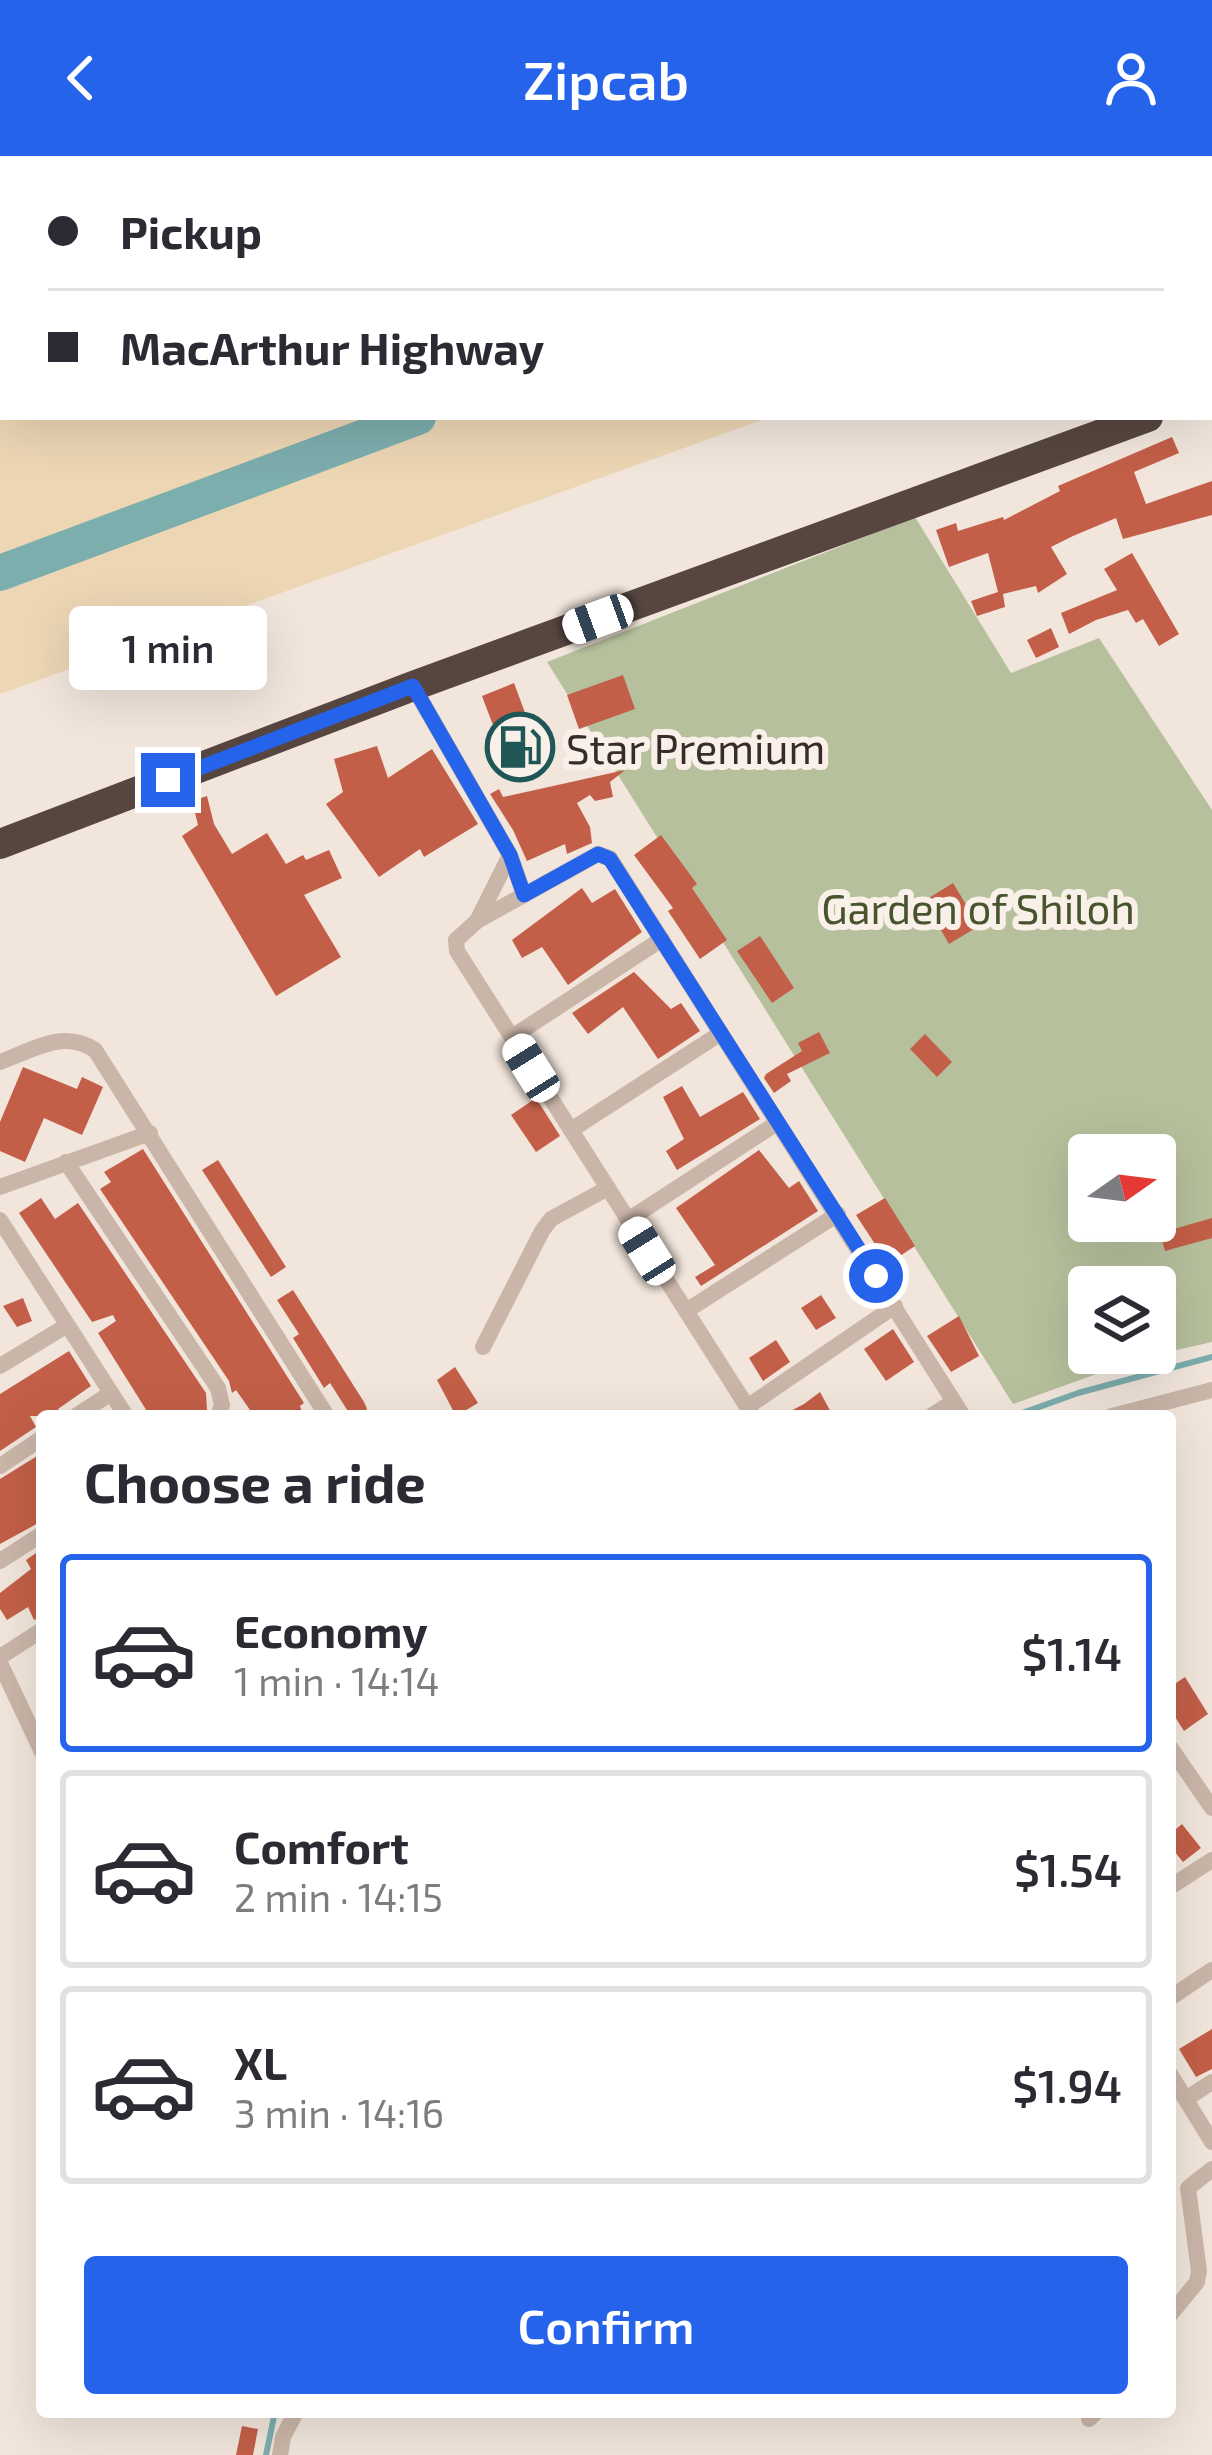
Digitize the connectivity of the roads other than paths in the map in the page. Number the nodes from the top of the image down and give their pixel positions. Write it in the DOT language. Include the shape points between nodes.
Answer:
graph roads {
  1 [pos="1140,420"];
  2 [pos="413,686"];
  3 [pos="0,844"];
  4 [pos="510,855"];
  5 [pos="524,895"];
  6 [pos="477,921"];
  7 [pos="662,939"];
  8 [pos="722,1033"];
  9 [pos="512,1037"];
  10 [pos="0,1062"];
  11 [pos="777,1123"];
  12 [pos="571,1130"];
  13 [pos="150,1132"];
  14 [pos="66,1162"];
  15 [pos="0,1187"];
  16 [pos="608,1188"];
  17 [pos="838,1214"];
  18 [pos="0,1220"];
  19 [pos="628,1220"];
  20 [pos="895,1306"];
  21 [pos="686,1311"];
  22 [pos="66,1326"];
  23 [pos="483,1347"];
  24 [pos="0,1366"];
  25 [pos="1212,1390"];
  26 [pos="111,1393"];
  27 [pos="958,1409"];
  28 [pos="85,1410"];
  29 [pos="122,1410"];
  30 [pos="220,1410"];
  31 [pos="323,1410"];
  32 [pos="749,1410"];
  33 [pos="751,1410"];
  34 [pos="1135,1410"];
  35 [pos="36,1442"];
  36 [pos="0,1466"];
  37 [pos="36,1538"];
  38 [pos="0,1561"];
  39 [pos="36,1634"];
  40 [pos="0,1660"];
  41 [pos="36,1734"];
  42 [pos="1176,1758"];
  43 [pos="1212,1808"];
  44 [pos="1212,1860"];
  45 [pos="1176,1883"];
  46 [pos="1212,1970"];
  47 [pos="1176,1994"];
  48 [pos="1212,2082"];
  49 [pos="1176,2083"];
  50 [pos="1186,2099"];
  51 [pos="1212,2142"];
  52 [pos="1212,2169"];
  53 [pos="1176,2307"];
  54 [pos="293,2418"];
  55 [pos="280,2455"];
  1 -- 2 [label="highway"];
  2 -- 3 [label="highway"];
  2 -- 4 [label="street"];
  4 -- 5 [label="street"];
  4 -- 6 [label="street"];
  5 -- 6 [label="street"];
  5 -- 7 [label="street" via="605,854"];
  6 -- 9 [label="street" via="456,940 457,951"];
  7 -- 8 [label="street"];
  7 -- 9 [label="street"];
  8 -- 11 [label="street"];
  8 -- 12 [label="street"];
  9 -- 12 [label="street"];
  10 -- 13 [label="street" via="79,1039 95,1049"];
  11 -- 17 [label="street"];
  11 -- 19 [label="street"];
  12 -- 16 [label="street"];
  13 -- 14 [label="street"];
  13 -- 31 [label="street"];
  14 -- 15 [label="street"];
  14 -- 30 [label="street" via="218,1388"];
  16 -- 19 [label="street"];
  16 -- 23 [label="street" via="551,1219"];
  17 -- 20 [label="street"];
  17 -- 21 [label="street"];
  18 -- 22 [label="street"];
  19 -- 21 [label="street"];
  20 -- 27 [label="street"];
  20 -- 33 [label="street"];
  21 -- 32 [label="street"];
  22 -- 24 [label="street"];
  22 -- 26 [label="street"];
  25 -- 34 [label="street"];
  26 -- 28 [label="street"];
  26 -- 29 [label="street"];
  35 -- 36 [label="street"];
  37 -- 38 [label="street"];
  39 -- 40 [label="street"];
  40 -- 41 [label="street"];
  42 -- 43 [label="street"];
  44 -- 45 [label="street"];
  46 -- 47 [label="street"];
  48 -- 50 [label="street"];
  49 -- 50 [label="street"];
  50 -- 51 [label="street"];
  52 -- 53 [label="street" via="1188,2188 1199,2271"];
  54 -- 55 [label="street"];
}
